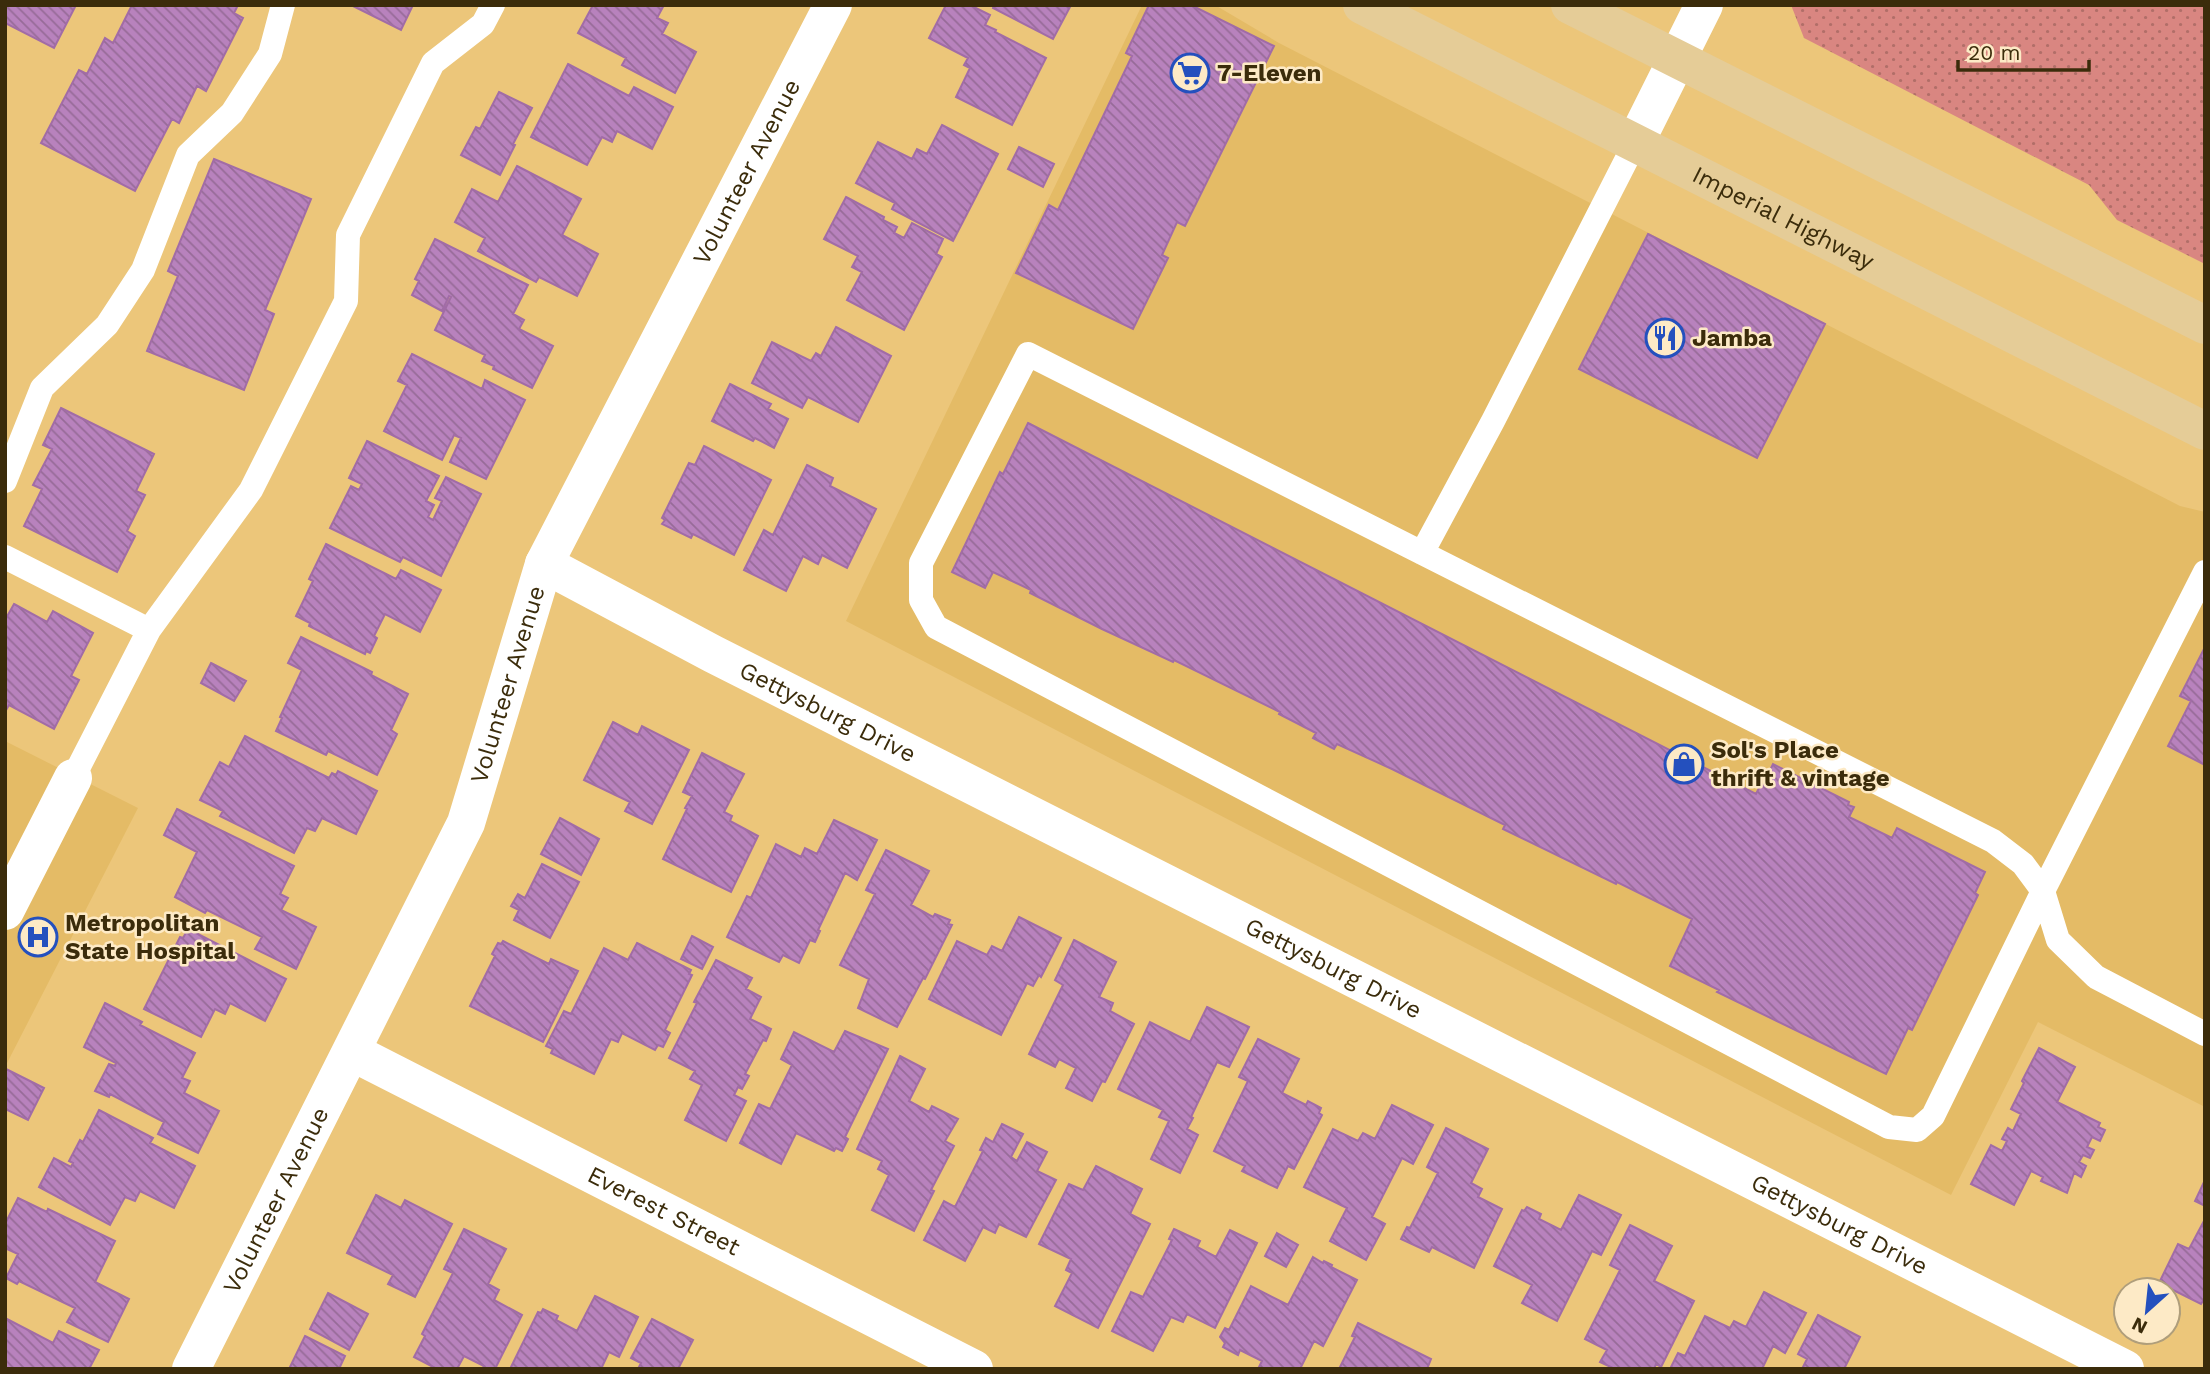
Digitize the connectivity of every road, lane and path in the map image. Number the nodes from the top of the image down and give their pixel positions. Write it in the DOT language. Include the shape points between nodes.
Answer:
graph roads {
  1 [pos="283,5"];
  2 [pos="493,5"];
  3 [pos="833,5"];
  4 [pos="1362,5"];
  5 [pos="1570,5"];
  6 [pos="1704,5"];
  7 [pos="1677,59"];
  8 [pos="1635,143"];
  9 [pos="2205,326"];
  10 [pos="2205,431"];
  11 [pos="5,481"];
  12 [pos="1422,553"];
  13 [pos="5,557"];
  14 [pos="544,564"];
  15 [pos="2205,572"];
  16 [pos="149,630"];
  17 [pos="73,778"];
  18 [pos="2043,891"];
  19 [pos="5,911"];
  20 [pos="2205,1034"];
  21 [pos="352,1052"];
  22 [pos="191,1369"];
  23 [pos="974,1369"];
  24 [pos="2125,1369"];
  1 -- 11 [label="lane" via="270,54 232,113 188,155 143,270 107,325 43,388"];
  2 -- 16 [label="lane" via="483,24 433,63 348,235 346,301 251,490"];
  3 -- 14 [label="street, Volunteer Avenue"];
  4 -- 8 [label="main road, Imperial Highway"];
  5 -- 7 [label="main road"];
  6 -- 7 [label="street"];
  7 -- 8 [label="street"];
  7 -- 9 [label="main road"];
  8 -- 10 [label="main road, Imperial Highway"];
  8 -- 12 [label="lane"];
  12 -- 18 [label="lane" via="1993,841 2023,864"];
  12 -- 18 [label="lane" via="1028,354 921,563 921,600 936,627 1889,1127 1917,1130 1933,1116"];
  13 -- 16 [label="lane"];
  14 -- 21 [label="street, Volunteer Avenue" via="466,823"];
  14 -- 24 [label="street, Gettysburg Drive" via="713,654"];
  15 -- 18 [label="lane"];
  16 -- 17 [label="lane"];
  17 -- 19 [label="street"];
  18 -- 20 [label="lane" via="2059,940 2096,977"];
  21 -- 22 [label="street, Volunteer Avenue"];
  21 -- 23 [label="street, Everest Street"];
}
